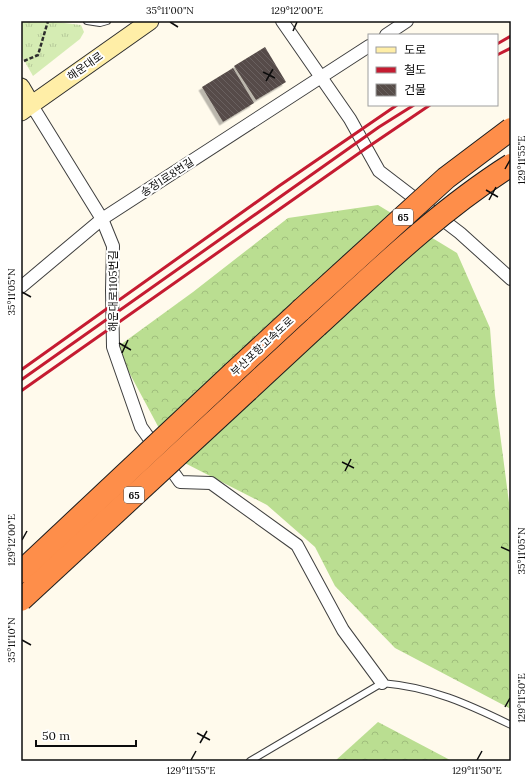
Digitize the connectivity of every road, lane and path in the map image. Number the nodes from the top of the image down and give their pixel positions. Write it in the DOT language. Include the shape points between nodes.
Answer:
graph roads {
  1 [pos="48,21"];
  2 [pos="87,21"];
  3 [pos="107,21"];
  4 [pos="150,21"];
  5 [pos="282,21"];
  6 [pos="407,21"];
  7 [pos="388,34"];
  8 [pos="368,47"];
  9 [pos="24,61"];
  10 [pos="321,78"];
  11 [pos="21,87"];
  12 [pos="26,108"];
  13 [pos="511,129"];
  14 [pos="511,164"];
  15 [pos="102,219"];
  16 [pos="511,279"];
  17 [pos="21,287"];
  18 [pos="21,572"];
  19 [pos="21,600"];
  20 [pos="382,683"];
  21 [pos="511,725"];
  22 [pos="250,761"];
  1 -- 9 [label="path" via="38,55"];
  2 -- 3 [label="lane"];
  4 -- 12 [label="main road, 해운대로"];
  5 -- 10 [label="street"];
  6 -- 7 [label="street"];
  8 -- 10 [label="street, 송정1로8번길"];
  10 -- 15 [label="street, 송정1로8번길"];
  10 -- 16 [label="street" via="350,119 379,171 460,233"];
  11 -- 12 [label="main road"];
  12 -- 15 [label="street, 해운대로1105번길"];
  13 -- 18 [label="highway, 부산포항고속도로 / 65, bridge" via="446,178"];
  14 -- 19 [label="highway, 부산포항고속도로 / 65, bridge" via="408,242"];
  15 -- 17 [label="street, 송정1로8번길"];
  15 -- 20 [label="street, 해운대로1105번길" via="113,246 113,347 141,427 180,482 211,483 297,545 343,630"];
  20 -- 21 [label="lane" via="404,685 462,701"];
  20 -- 22 [label="lane"];
}
